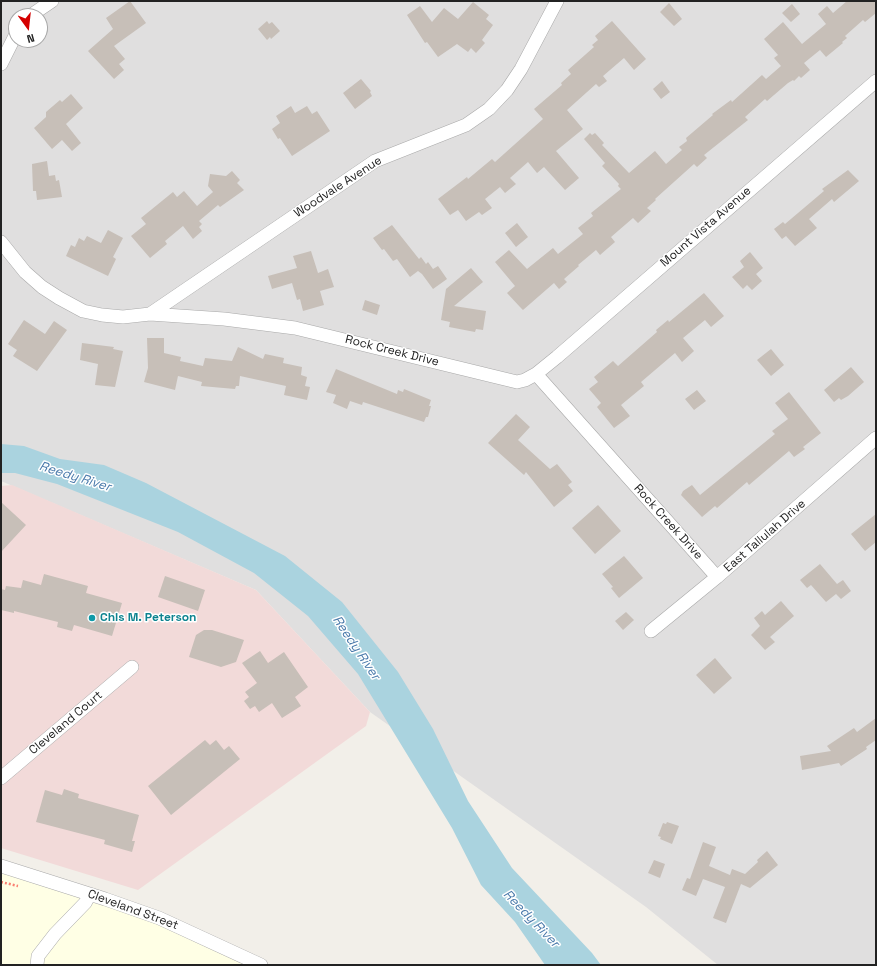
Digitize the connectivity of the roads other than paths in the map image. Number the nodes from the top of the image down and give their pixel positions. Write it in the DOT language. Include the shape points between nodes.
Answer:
graph roads {
  1 [pos="52,1"];
  2 [pos="557,1"];
  3 [pos="42,8"];
  4 [pos="9,48"];
  5 [pos="1,64"];
  6 [pos="876,81"];
  7 [pos="1,242"];
  8 [pos="150,314"];
  9 [pos="536,374"];
  10 [pos="876,438"];
  11 [pos="717,577"];
  12 [pos="652,631"];
  13 [pos="132,667"];
  14 [pos="1,778"];
  15 [pos="1,866"];
  16 [pos="90,894"];
  17 [pos="37,965"];
  18 [pos="261,965"];
  1 -- 3 [label="street"];
  2 -- 8 [label="street, Woodvale Avenue" via="521,69 507,90 489,109 466,125 375,161"];
  4 -- 5 [label="street"];
  6 -- 9 [label="street, Mount Vista Avenue"];
  7 -- 8 [label="street, Rock Creek Drive" via="25,272 42,287 83,311 123,317"];
  8 -- 9 [label="street, Rock Creek Drive" via="224,319 295,328 518,382"];
  9 -- 11 [label="street, Rock Creek Drive"];
  10 -- 11 [label="street, East Tallulah Drive"];
  11 -- 12 [label="street, East Tallulah Drive"];
  13 -- 14 [label="street, Cleveland Court"];
  15 -- 16 [label="street, Cleveland Street"];
  16 -- 17 [label="street" via="38,956"];
  16 -- 18 [label="street, Cleveland Street" via="159,918"];
}
